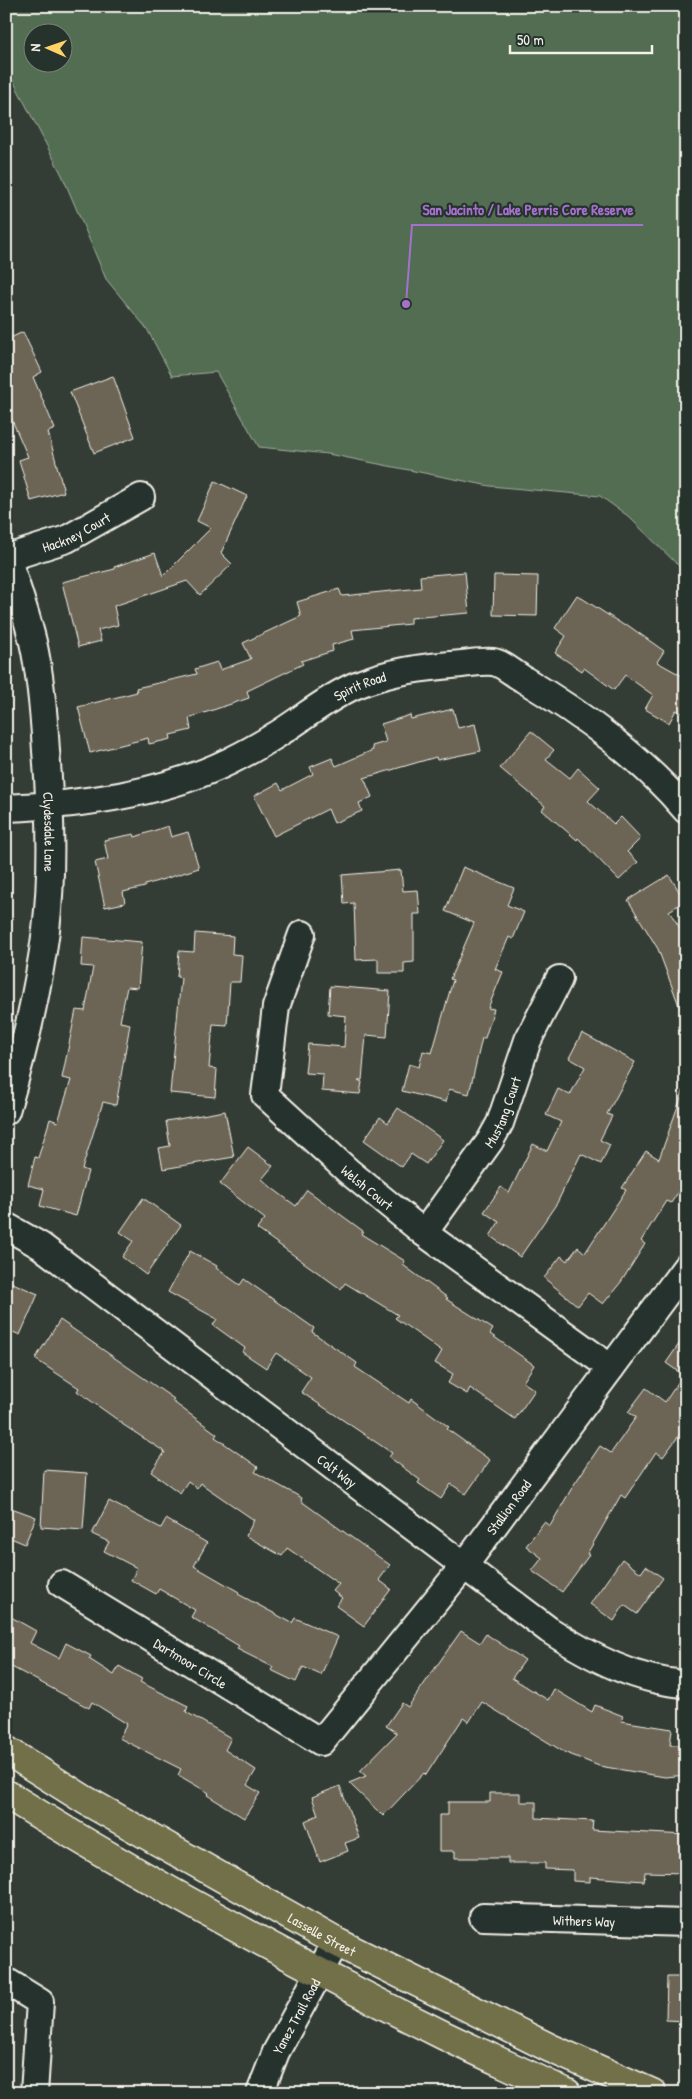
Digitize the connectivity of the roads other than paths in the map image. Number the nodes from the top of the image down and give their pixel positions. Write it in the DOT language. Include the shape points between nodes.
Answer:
graph roads {
  1 [pos="141,497"];
  2 [pos="7,557"];
  3 [pos="50,806"];
  4 [pos="6,808"];
  5 [pos="686,810"];
  6 [pos="302,934"];
  7 [pos="558,979"];
  8 [pos="6,1111"];
  9 [pos="6,1226"];
  10 [pos="424,1233"];
  11 [pos="686,1267"];
  12 [pos="611,1368"];
  13 [pos="464,1566"];
  14 [pos="62,1584"];
  15 [pos="686,1684"];
  16 [pos="321,1742"];
  17 [pos="6,1750"];
  18 [pos="6,1794"];
  19 [pos="483,1918"];
  20 [pos="686,1923"];
  21 [pos="336,1942"];
  22 [pos="320,1972"];
  23 [pos="6,1981"];
  24 [pos="505,2063"];
  25 [pos="34,2093"];
  26 [pos="260,2093"];
  27 [pos="567,2093"];
  28 [pos="610,2093"];
  29 [pos="652,2093"];
  1 -- 2 [label="street, Hackney Court" via="67,539"];
  2 -- 3 [label="street, Clydesdale Lane" via="33,643 42,695"];
  3 -- 4 [label="street, Spirit Road"];
  3 -- 5 [label="street, Spirit Road" via="108,798 197,775 229,762 273,738 331,699 380,676 418,667 494,662 564,704 631,754"];
  3 -- 8 [label="street, Clydesdale Lane" via="46,928 24,1048"];
  6 -- 10 [label="street, Welsh Court" via="276,1007 265,1095 348,1171"];
  7 -- 10 [label="street, Mustang Court" via="528,1040 500,1122 490,1141"];
  9 -- 13 [label="street, Colt Way" via="41,1246"];
  10 -- 12 [label="street, Welsh Court"];
  11 -- 12 [label="street, Stallion Road"];
  12 -- 13 [label="street, Stallion Road"];
  13 -- 15 [label="street, Colt Way" via="549,1630 584,1652 632,1673"];
  13 -- 16 [label="street, Stallion Road"];
  14 -- 16 [label="street, Dartmoor Circle"];
  17 -- 21 [label="main road, Lasselle Street" via="85,1800"];
  18 -- 22 [label="main road" via="133,1870"];
  19 -- 20 [label="street, Withers Way"];
  21 -- 22 [label="street, Yanez Trail Road"];
  21 -- 29 [label="main road, Lasselle Street" via="550,2048"];
  22 -- 24 [label="main road"];
  22 -- 26 [label="street, Yanez Trail Road" via="276,2052"];
  23 -- 25 [label="street" via="40,2002"];
  24 -- 27 [label="main road"];
  24 -- 28 [label="main road" via="548,2066"];
}
